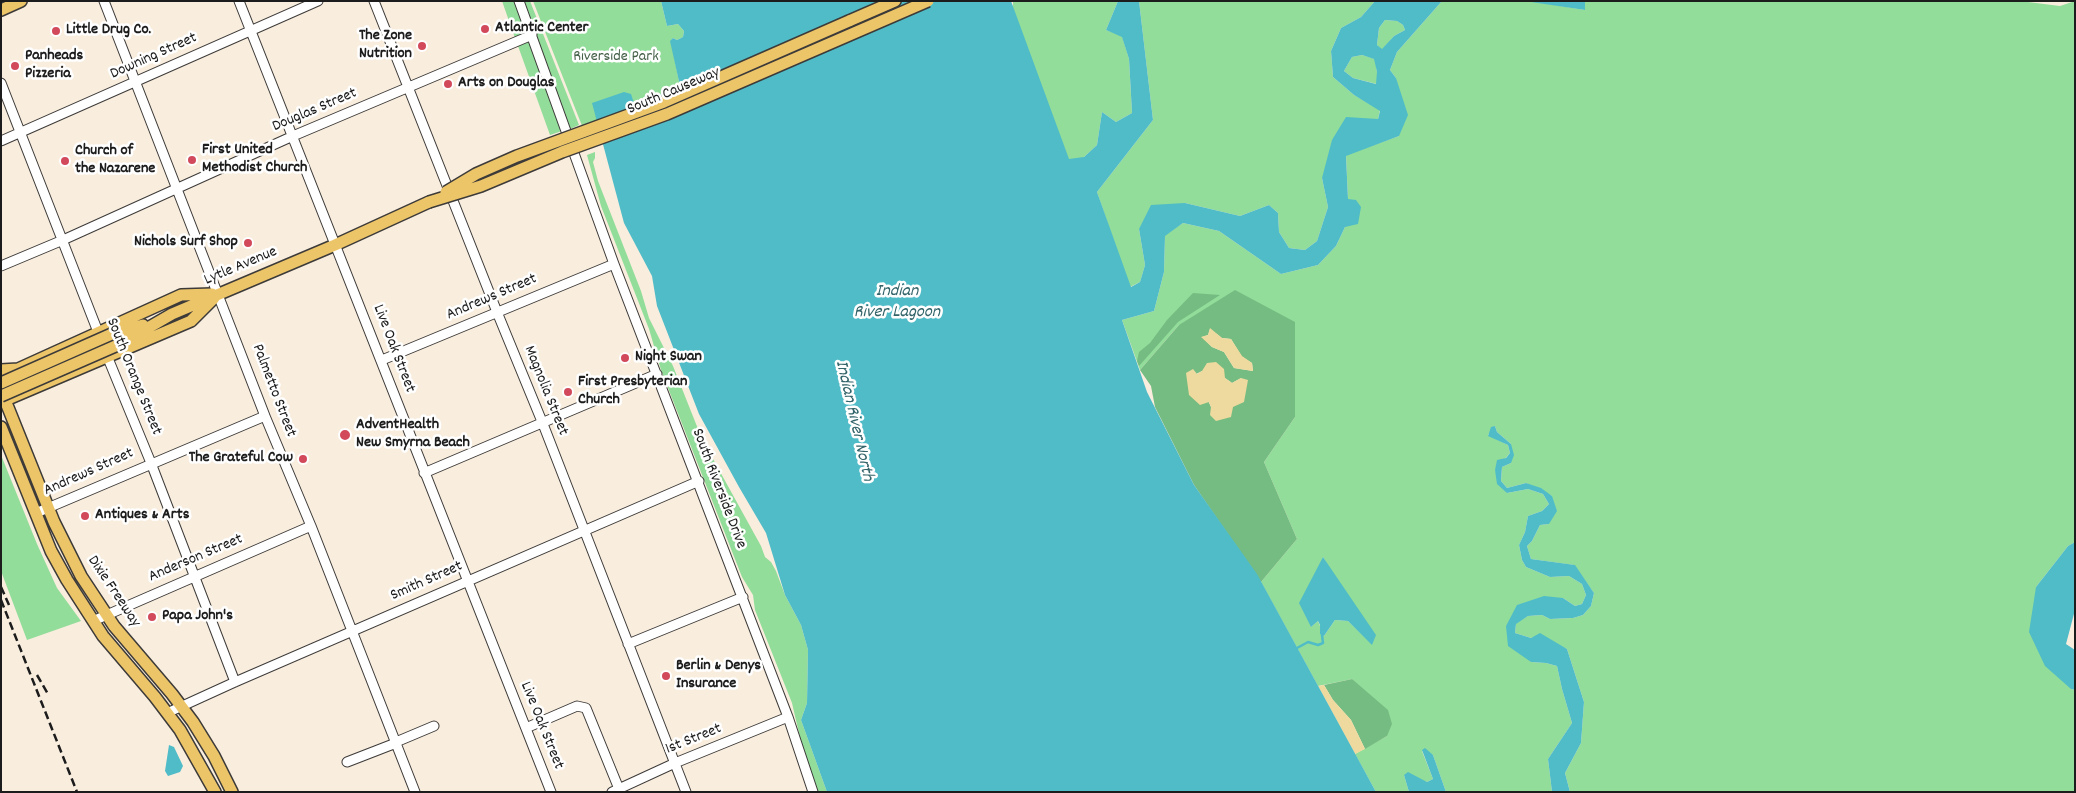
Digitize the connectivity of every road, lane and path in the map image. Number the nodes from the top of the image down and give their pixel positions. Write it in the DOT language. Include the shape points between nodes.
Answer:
graph roads {
  1 [pos="21,1"];
  2 [pos="104,1"];
  3 [pos="239,1"];
  4 [pos="318,1"];
  5 [pos="374,1"];
  6 [pos="519,1"];
  7 [pos="895,1"];
  8 [pos="928,1"];
  9 [pos="1,10"];
  10 [pos="251,31"];
  11 [pos="532,35"];
  12 [pos="136,82"];
  13 [pos="1,83"];
  14 [pos="408,87"];
  15 [pos="21,133"];
  16 [pos="293,136"];
  17 [pos="1,141"];
  18 [pos="178,188"];
  19 [pos="429,202"];
  20 [pos="63,240"];
  21 [pos="335,245"];
  22 [pos="614,264"];
  23 [pos="1,266"];
  24 [pos="219,293"];
  25 [pos="497,312"];
  26 [pos="159,320"];
  27 [pos="99,332"];
  28 [pos="107,357"];
  29 [pos="382,360"];
  30 [pos="18,369"];
  31 [pos="1,370"];
  32 [pos="657,374"];
  33 [pos="1,382"];
  34 [pos="1,390"];
  35 [pos="3,400"];
  36 [pos="265,416"];
  37 [pos="543,424"];
  38 [pos="1,427"];
  39 [pos="151,463"];
  40 [pos="424,473"];
  41 [pos="699,481"];
  42 [pos="48,508"];
  43 [pos="36,513"];
  44 [pos="312,526"];
  45 [pos="583,530"];
  46 [pos="194,575"];
  47 [pos="467,581"];
  48 [pos="743,597"];
  49 [pos="106,615"];
  50 [pos="92,620"];
  51 [pos="352,632"];
  52 [pos="628,644"];
  53 [pos="235,682"];
  54 [pos="182,707"];
  55 [pos="167,713"];
  56 [pos="788,718"];
  57 [pos="434,726"];
  58 [pos="526,728"];
  59 [pos="396,743"];
  60 [pos="347,762"];
  61 [pos="675,763"];
  62 [pos="616,790"];
  63 [pos="215,792"];
  64 [pos="232,792"];
  65 [pos="415,792"];
  66 [pos="551,792"];
  67 [pos="686,792"];
  68 [pos="813,792"];
  1 -- 9 [label="main road"];
  2 -- 12 [label="street, Palmetto Street"];
  3 -- 10 [label="street, Live Oak Street"];
  4 -- 10 [label="street, Downing Street"];
  5 -- 14 [label="street, Magnolia Street"];
  6 -- 11 [label="street, South Riverside Drive"];
  7 -- 19 [label="main road, South Causeway, bridge" via="664,102 476,174"];
  8 -- 19 [label="main road, South Causeway, bridge" via="642,124 554,155 482,186"];
  10 -- 12 [label="street, Downing Street"];
  10 -- 16 [label="street, Live Oak Street"];
  11 -- 14 [label="street, Douglas Street"];
  11 -- 22 [label="street, South Riverside Drive"];
  12 -- 15 [label="street, Downing Street"];
  12 -- 18 [label="street, Palmetto Street"];
  13 -- 15 [label="street, South Orange Street"];
  14 -- 16 [label="street, Douglas Street"];
  14 -- 25 [label="street, Magnolia Street"];
  15 -- 17 [label="street, Downing Street"];
  15 -- 20 [label="street, South Orange Street"];
  16 -- 18 [label="street, Douglas Street"];
  16 -- 21 [label="street, Live Oak Street"];
  18 -- 20 [label="street, Douglas Street"];
  18 -- 24 [label="street, Palmetto Street"];
  19 -- 21 [label="main road, South Causeway"];
  20 -- 23 [label="street, Douglas Street"];
  20 -- 27 [label="street, South Orange Street"];
  21 -- 24 [label="main road, Lytle Avenue"];
  21 -- 29 [label="street, Live Oak Street"];
  22 -- 25 [label="street, Andrews Street"];
  22 -- 32 [label="street, South Riverside Drive"];
  24 -- 26 [label="main road, Lytle Avenue"];
  24 -- 27 [label="main road" via="182,295"];
  24 -- 28 [label="main road" via="192,321"];
  24 -- 36 [label="street, Palmetto Street"];
  25 -- 29 [label="street, Andrews Street"];
  25 -- 37 [label="street, Magnolia Street"];
  26 -- 33 [label="main road, Lytle Avenue, bridge" via="114,333"];
  26 -- 35 [label="main road, Lytle Avenue, bridge" via="120,344"];
  27 -- 28 [label="street, South Orange Street"];
  27 -- 30 [label="main road"];
  28 -- 35 [label="main road"];
  28 -- 39 [label="street, South Orange Street"];
  29 -- 40 [label="street, Live Oak Street"];
  30 -- 31 [label="main road"];
  30 -- 33 [label="main road"];
  32 -- 37 [label="street"];
  32 -- 41 [label="street, South Riverside Drive"];
  34 -- 35 [label="main road, Dixie Freeway"];
  35 -- 42 [label="main road, Dixie Freeway"];
  36 -- 39 [label="street, Andrews Street"];
  36 -- 44 [label="street, Palmetto Street"];
  37 -- 40 [label="street"];
  37 -- 45 [label="street, Magnolia Street"];
  38 -- 43 [label="main road, Dixie Freeway"];
  39 -- 42 [label="street, Andrews Street"];
  39 -- 46 [label="street, South Orange Street"];
  40 -- 47 [label="street, Live Oak Street"];
  41 -- 45 [label="street, Smith Street"];
  41 -- 48 [label="street, South Riverside Drive"];
  42 -- 43 [label="street, Andrews Street"];
  42 -- 49 [label="main road, Dixie Freeway" via="74,563"];
  43 -- 50 [label="main road, Dixie Freeway" via="59,566"];
  44 -- 46 [label="street, Anderson Street"];
  44 -- 51 [label="street, Palmetto Street"];
  45 -- 47 [label="street, Smith Street"];
  45 -- 52 [label="street, Magnolia Street"];
  46 -- 49 [label="street, Anderson Street"];
  46 -- 53 [label="street, South Orange Street"];
  47 -- 51 [label="street, Smith Street"];
  47 -- 58 [label="street, Live Oak Street"];
  48 -- 52 [label="street"];
  48 -- 56 [label="street, South Riverside Drive"];
  49 -- 50 [label="street, Anderson Street"];
  49 -- 54 [label="main road, Dixie Freeway"];
  50 -- 55 [label="main road, Dixie Freeway"];
  51 -- 53 [label="street, Smith Street"];
  51 -- 59 [label="street, Palmetto Street"];
  52 -- 61 [label="street, Magnolia Street"];
  53 -- 54 [label="street, Smith Street"];
  54 -- 55 [label="street, Smith Street"];
  54 -- 64 [label="main road, Dixie Freeway" via="203,737"];
  55 -- 63 [label="main road, Dixie Freeway" via="191,747"];
  56 -- 61 [label="street, 1st Street"];
  56 -- 68 [label="street, South Riverside Drive"];
  57 -- 59 [label="street"];
  58 -- 62 [label="street" via="577,706 586,708"];
  58 -- 66 [label="street, Live Oak Street"];
  59 -- 60 [label="street"];
  59 -- 65 [label="street, Palmetto Street"];
  61 -- 62 [label="street, 1st Street"];
  61 -- 67 [label="street, Magnolia Street"];
}
